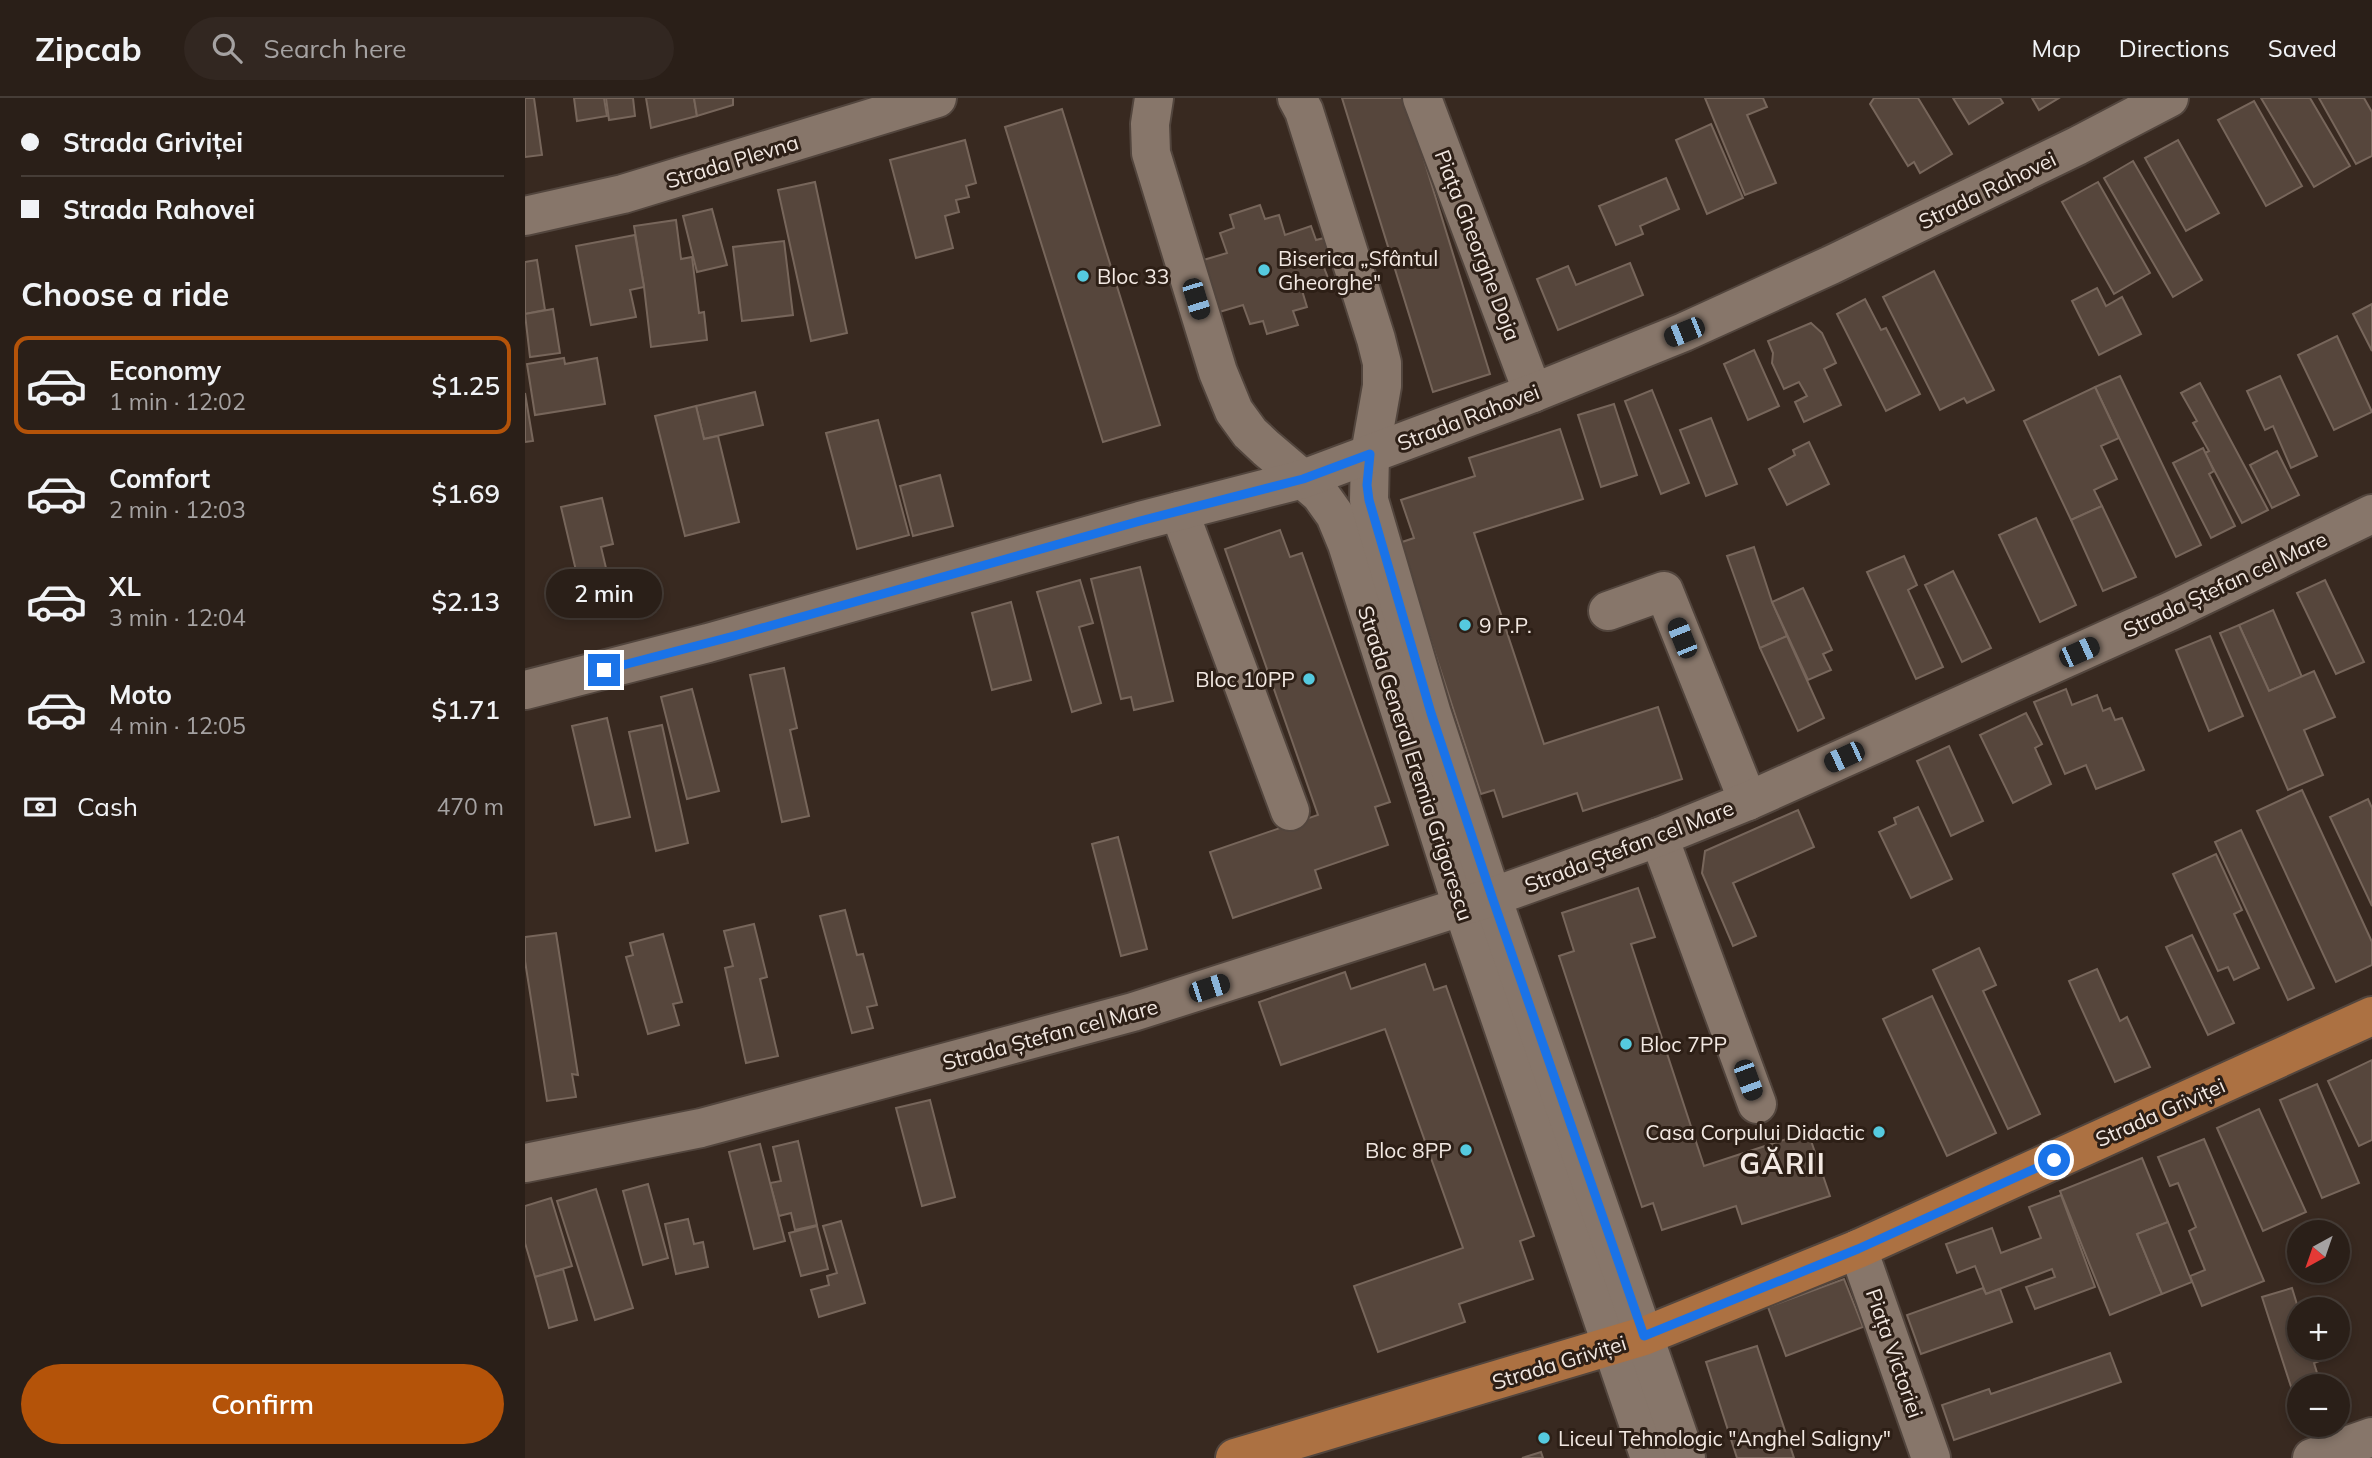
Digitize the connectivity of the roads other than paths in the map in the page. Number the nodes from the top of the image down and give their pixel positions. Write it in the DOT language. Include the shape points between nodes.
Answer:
graph roads {
  1 [pos="937,98"];
  2 [pos="1154,98"];
  3 [pos="1297,98"];
  4 [pos="1422,98"];
  5 [pos="2169,98"];
  6 [pos="525,216"];
  7 [pos="1533,393"];
  8 [pos="1370,454"];
  9 [pos="1303,479"];
  10 [pos="1179,511"];
  11 [pos="2372,514"];
  12 [pos="1608,611"];
  13 [pos="525,690"];
  14 [pos="1748,801"];
  15 [pos="1290,811"];
  16 [pos="1659,837"];
  17 [pos="1477,902"];
  18 [pos="2372,1016"];
  19 [pos="1757,1104"];
  20 [pos="525,1163"];
  21 [pos="1858,1249"];
  22 [pos="1628,1342"];
  23 [pos="2372,1437"];
  24 [pos="1235,1458"];
  25 [pos="1650,1458"];
  26 [pos="1686,1458"];
  27 [pos="1931,1458"];
  28 [pos="2312,1458"];
  1 -- 6 [label="street, Strada Plevna" via="623,194"];
  2 -- 9 [label="street, Strada General Eremia Grigorescu" via="1151,153 1225,391 1250,433"];
  3 -- 8 [label="street, Strada General Eremia Grigorescu" via="1382,363"];
  4 -- 7 [label="street, Piața Gheorghe Doja"];
  5 -- 7 [label="street, Strada Rahovei" via="1831,265 1684,332"];
  7 -- 8 [label="street, Strada Rahovei"];
  8 -- 9 [label="street, Strada Rahovei"];
  8 -- 17 [label="street, Strada General Eremia Grigorescu" via="1369,500 1431,713"];
  9 -- 10 [label="street, Strada Rahovei"];
  9 -- 17 [label="street, Strada General Eremia Grigorescu" via="1335,515 1347,544"];
  10 -- 13 [label="street, Strada Rahovei"];
  10 -- 15 [label="street"];
  11 -- 14 [label="street, Strada Ștefan cel Mare" via="2171,611"];
  12 -- 14 [label="street" via="1664,591"];
  14 -- 16 [label="street, Strada Ștefan cel Mare"];
  16 -- 17 [label="street, Strada Ștefan cel Mare"];
  16 -- 19 [label="street"];
  17 -- 20 [label="street, Strada Ștefan cel Mare" via="1133,1012 701,1128"];
  17 -- 22 [label="street, Strada General Eremia Grigorescu"];
  18 -- 21 [label="main road, Strada Griviței"];
  21 -- 22 [label="main road, Strada Griviței"];
  21 -- 27 [label="street, Piața Victoriei"];
  22 -- 24 [label="main road, Strada Griviței"];
  22 -- 25 [label="street, Strada General Eremia Grigorescu"];
  22 -- 26 [label="street, Strada General Eremia Grigorescu"];
  23 -- 28 [label="street"];
}
